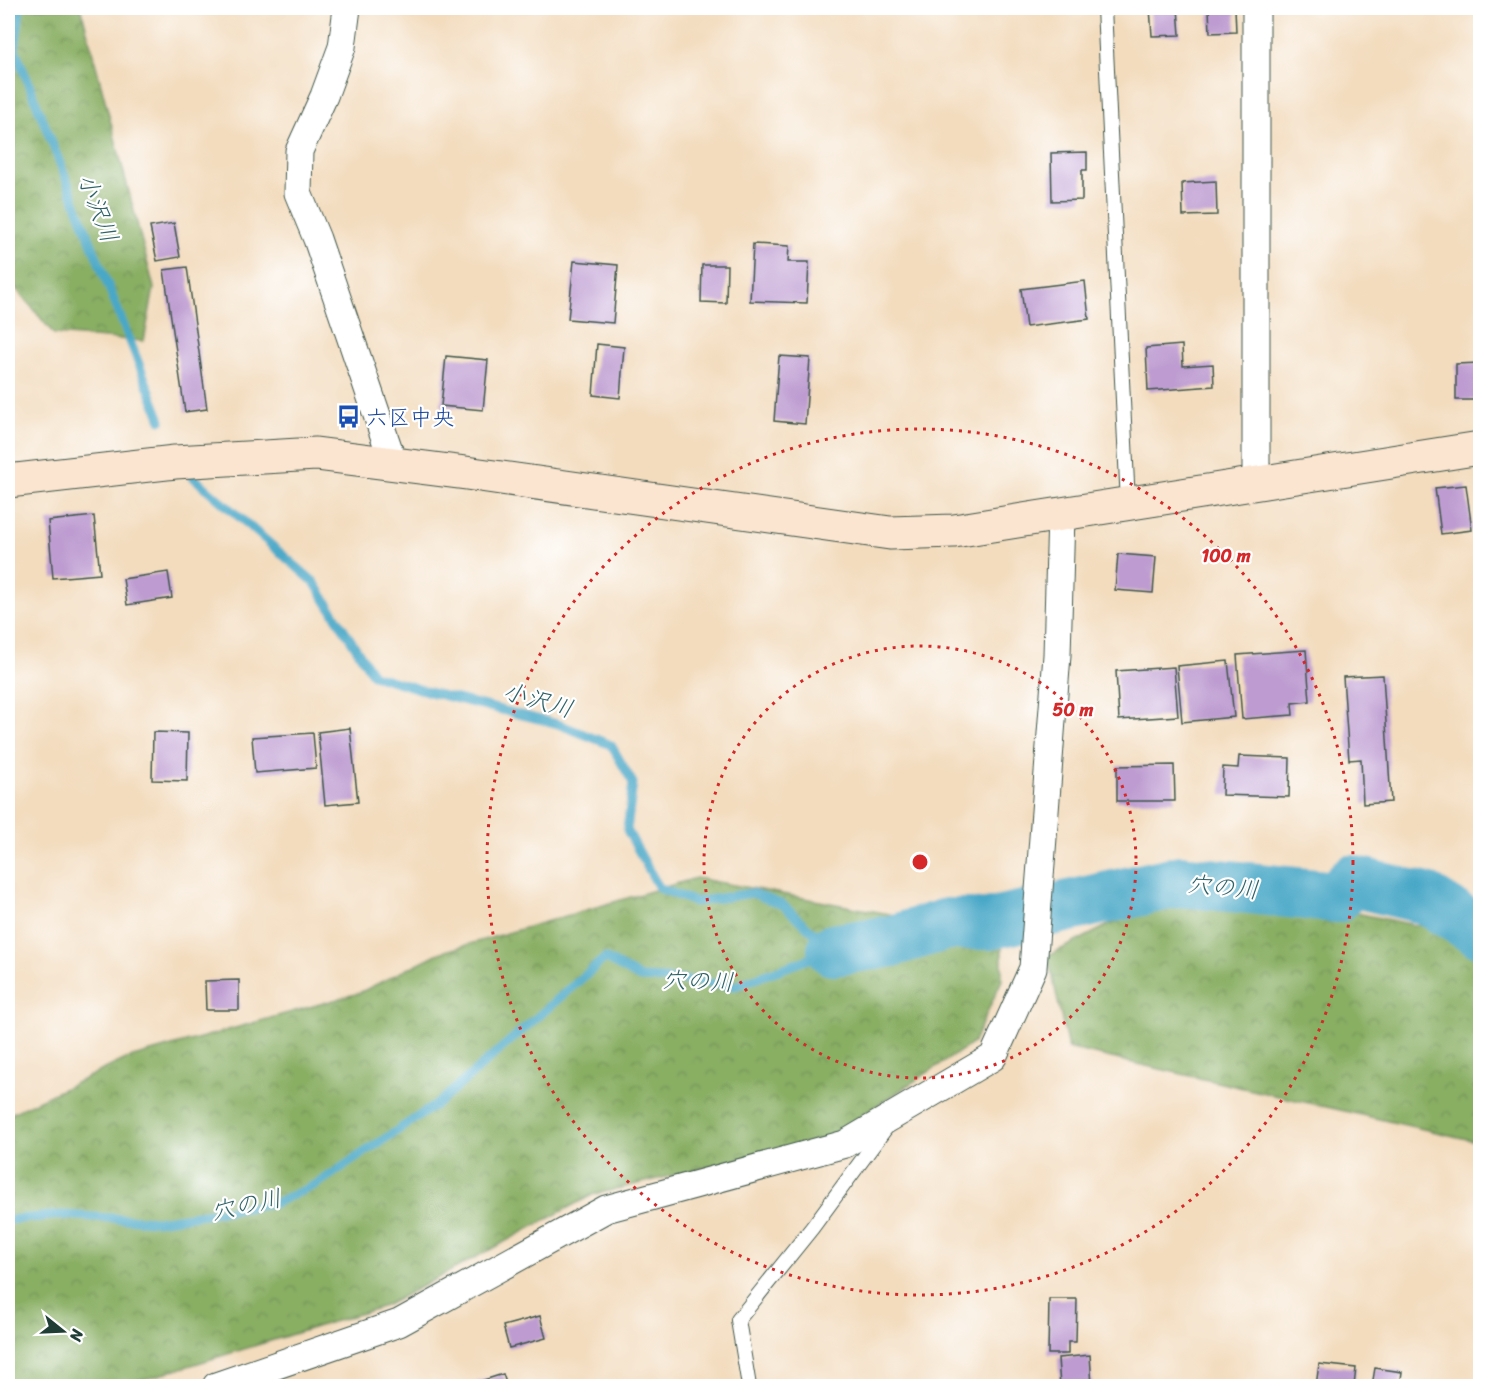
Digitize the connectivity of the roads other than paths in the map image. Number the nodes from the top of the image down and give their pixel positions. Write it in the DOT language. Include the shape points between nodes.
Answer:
graph roads {
  1 [pos="347,8"];
  2 [pos="1104,8"];
  3 [pos="1256,8"];
  4 [pos="1480,448"];
  5 [pos="394,465"];
  6 [pos="8,481"];
  7 [pos="1256,482"];
  8 [pos="1128,504"];
  9 [pos="1060,515"];
  10 [pos="895,1115"];
  11 [pos="216,1386"];
  12 [pos="749,1386"];
  1 -- 5 [label="street" via="342,46 299,151 298,193"];
  2 -- 8 [label="lane"];
  3 -- 7 [label="street"];
  4 -- 7 [label="street"];
  5 -- 6 [label="street" via="316,454 175,462"];
  5 -- 9 [label="street" via="890,533 954,531"];
  7 -- 8 [label="street"];
  8 -- 9 [label="street"];
  9 -- 10 [label="street" via="1057,656 1033,968 993,1058"];
  10 -- 11 [label="street" via="845,1144 606,1209 399,1323"];
  10 -- 12 [label="lane" via="738,1320"];
}
